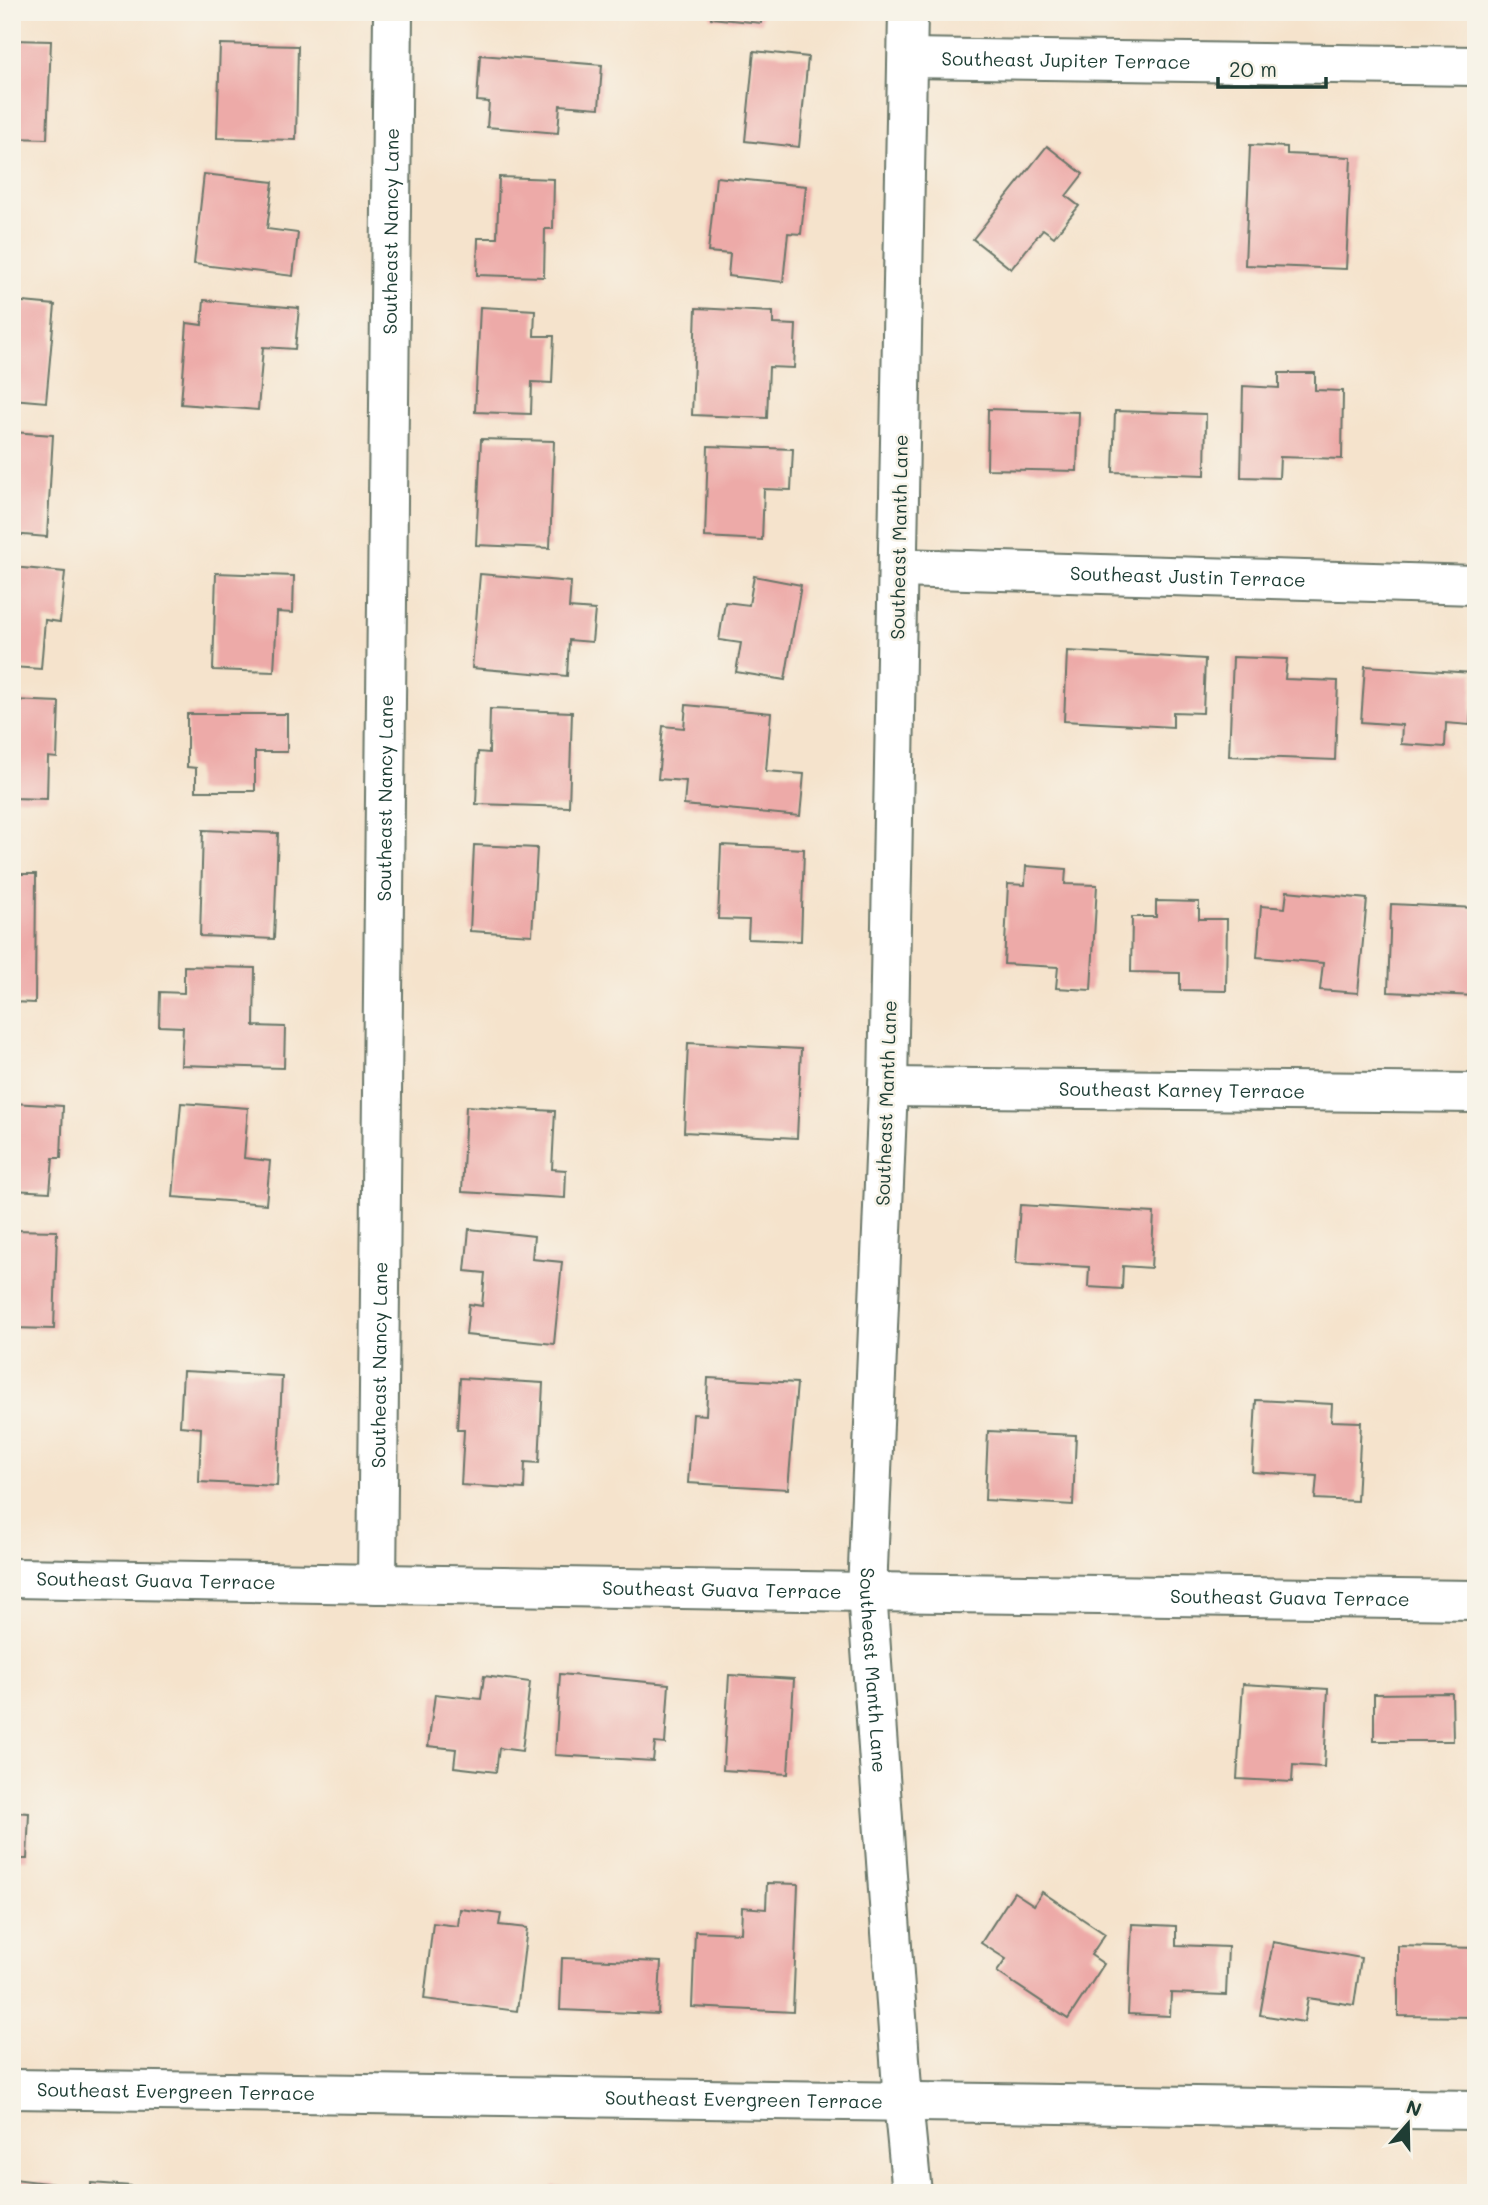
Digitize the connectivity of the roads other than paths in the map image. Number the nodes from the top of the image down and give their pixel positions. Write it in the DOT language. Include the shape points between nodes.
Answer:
graph roads {
  1 [pos="393,12"];
  2 [pos="908,12"];
  3 [pos="908,58"];
  4 [pos="1476,66"];
  5 [pos="899,568"];
  6 [pos="1476,585"];
  7 [pos="888,1087"];
  8 [pos="1476,1093"];
  9 [pos="12,1578"];
  10 [pos="377,1584"];
  11 [pos="867,1592"];
  12 [pos="1476,1600"];
  13 [pos="12,2089"];
  14 [pos="903,2102"];
  15 [pos="1476,2110"];
  16 [pos="912,2193"];
  1 -- 10 [label="street, Southeast Nancy Lane"];
  2 -- 3 [label="street, Southeast Manth Lane"];
  3 -- 4 [label="street, Southeast Jupiter Terrace"];
  3 -- 5 [label="street, Southeast Manth Lane"];
  5 -- 6 [label="street, Southeast Justin Terrace"];
  5 -- 7 [label="street, Southeast Manth Lane"];
  7 -- 8 [label="street, Southeast Karney Terrace"];
  7 -- 11 [label="street, Southeast Manth Lane"];
  9 -- 10 [label="street, Southeast Guava Terrace"];
  10 -- 11 [label="street, Southeast Guava Terrace"];
  11 -- 12 [label="street, Southeast Guava Terrace"];
  11 -- 14 [label="street, Southeast Manth Lane"];
  13 -- 14 [label="street, Southeast Evergreen Terrace"];
  14 -- 15 [label="street, Southeast Evergreen Terrace"];
  14 -- 16 [label="street, Southeast Manth Lane"];
}
